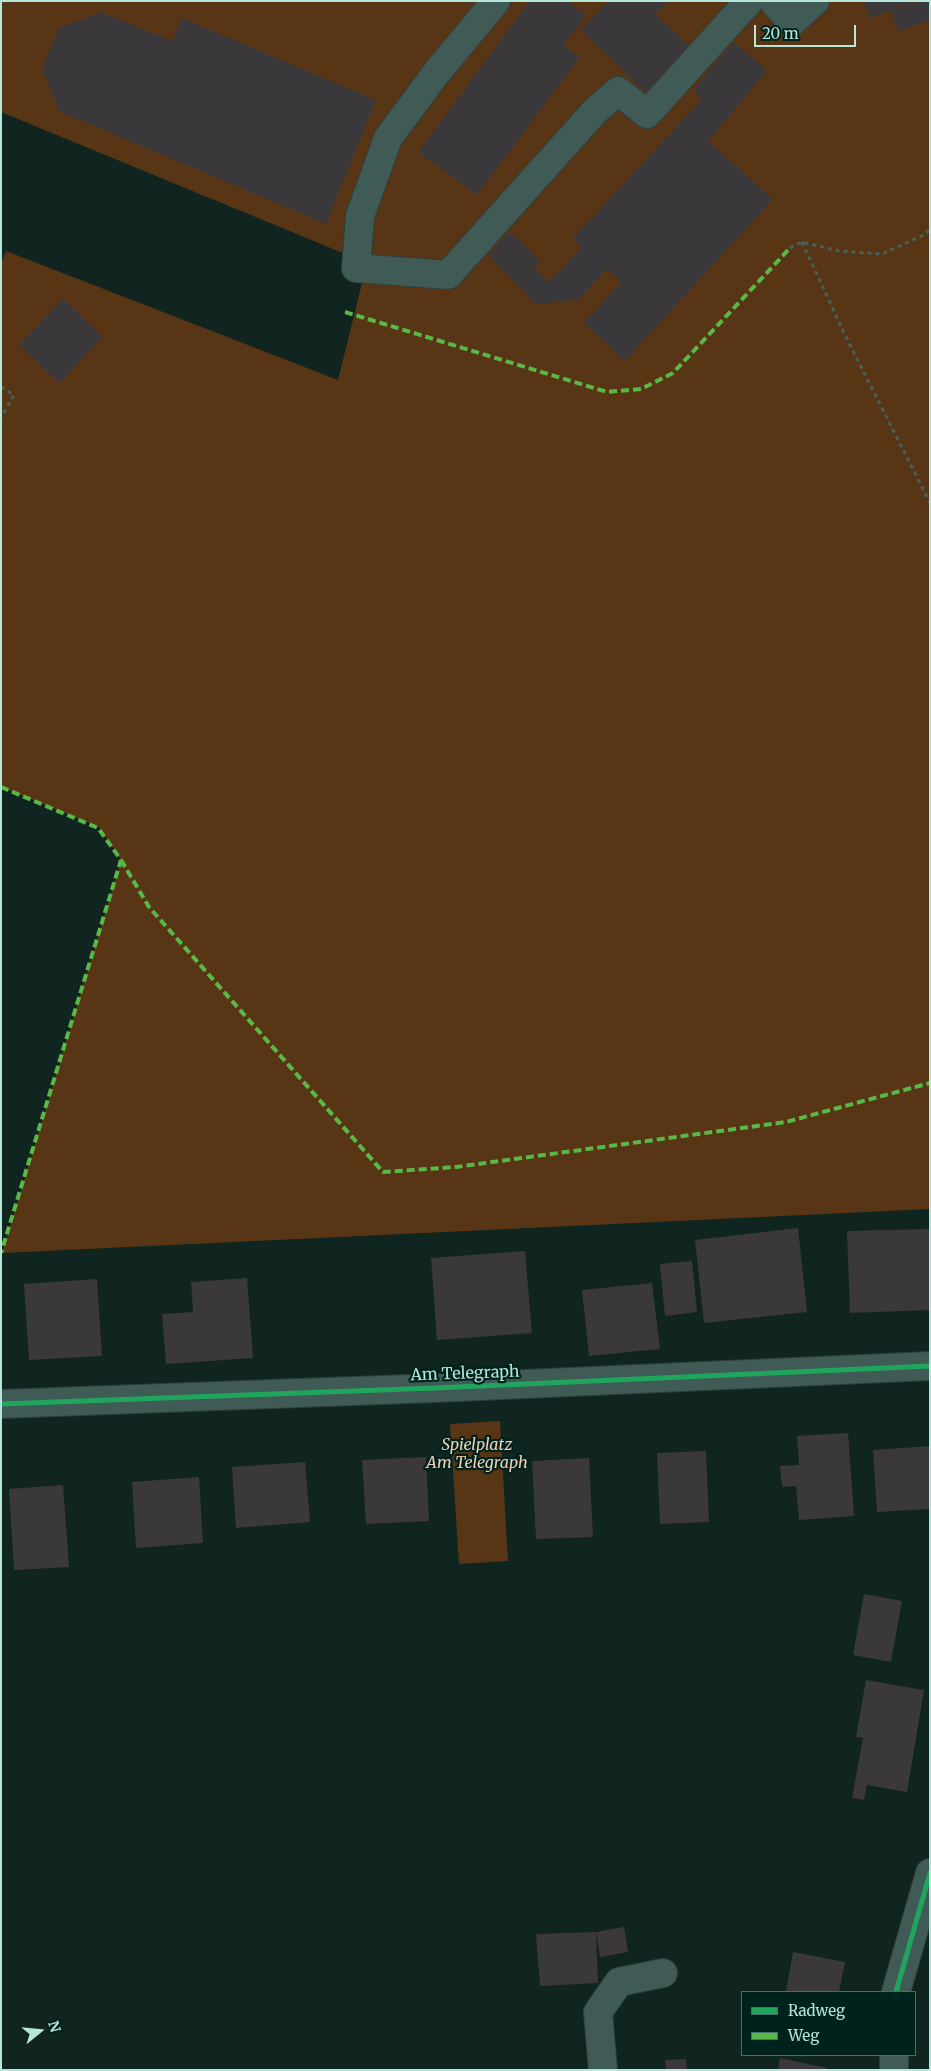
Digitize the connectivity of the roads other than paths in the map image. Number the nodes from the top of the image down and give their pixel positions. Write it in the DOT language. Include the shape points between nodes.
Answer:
graph roads {
  1 [pos="496,1"];
  2 [pos="749,1"];
  3 [pos="773,1"];
  4 [pos="815,1"];
  5 [pos="930,1366"];
  6 [pos="1,1404"];
  7 [pos="930,1873"];
  8 [pos="662,1973"];
  9 [pos="896,1991"];
  10 [pos="894,2056"];
  11 [pos="603,2070"];
  12 [pos="894,2070"];
  1 -- 2 [label="street" via="388,138 360,216 356,268 448,275 595,111 618,91 646,114"];
  3 -- 4 [label="street" via="792,22"];
  5 -- 6 [label="street, Am Telegraph"];
  7 -- 9 [label="street"];
  8 -- 11 [label="street" via="619,1982 598,2012"];
  10 -- 12 [label="street"];
}
